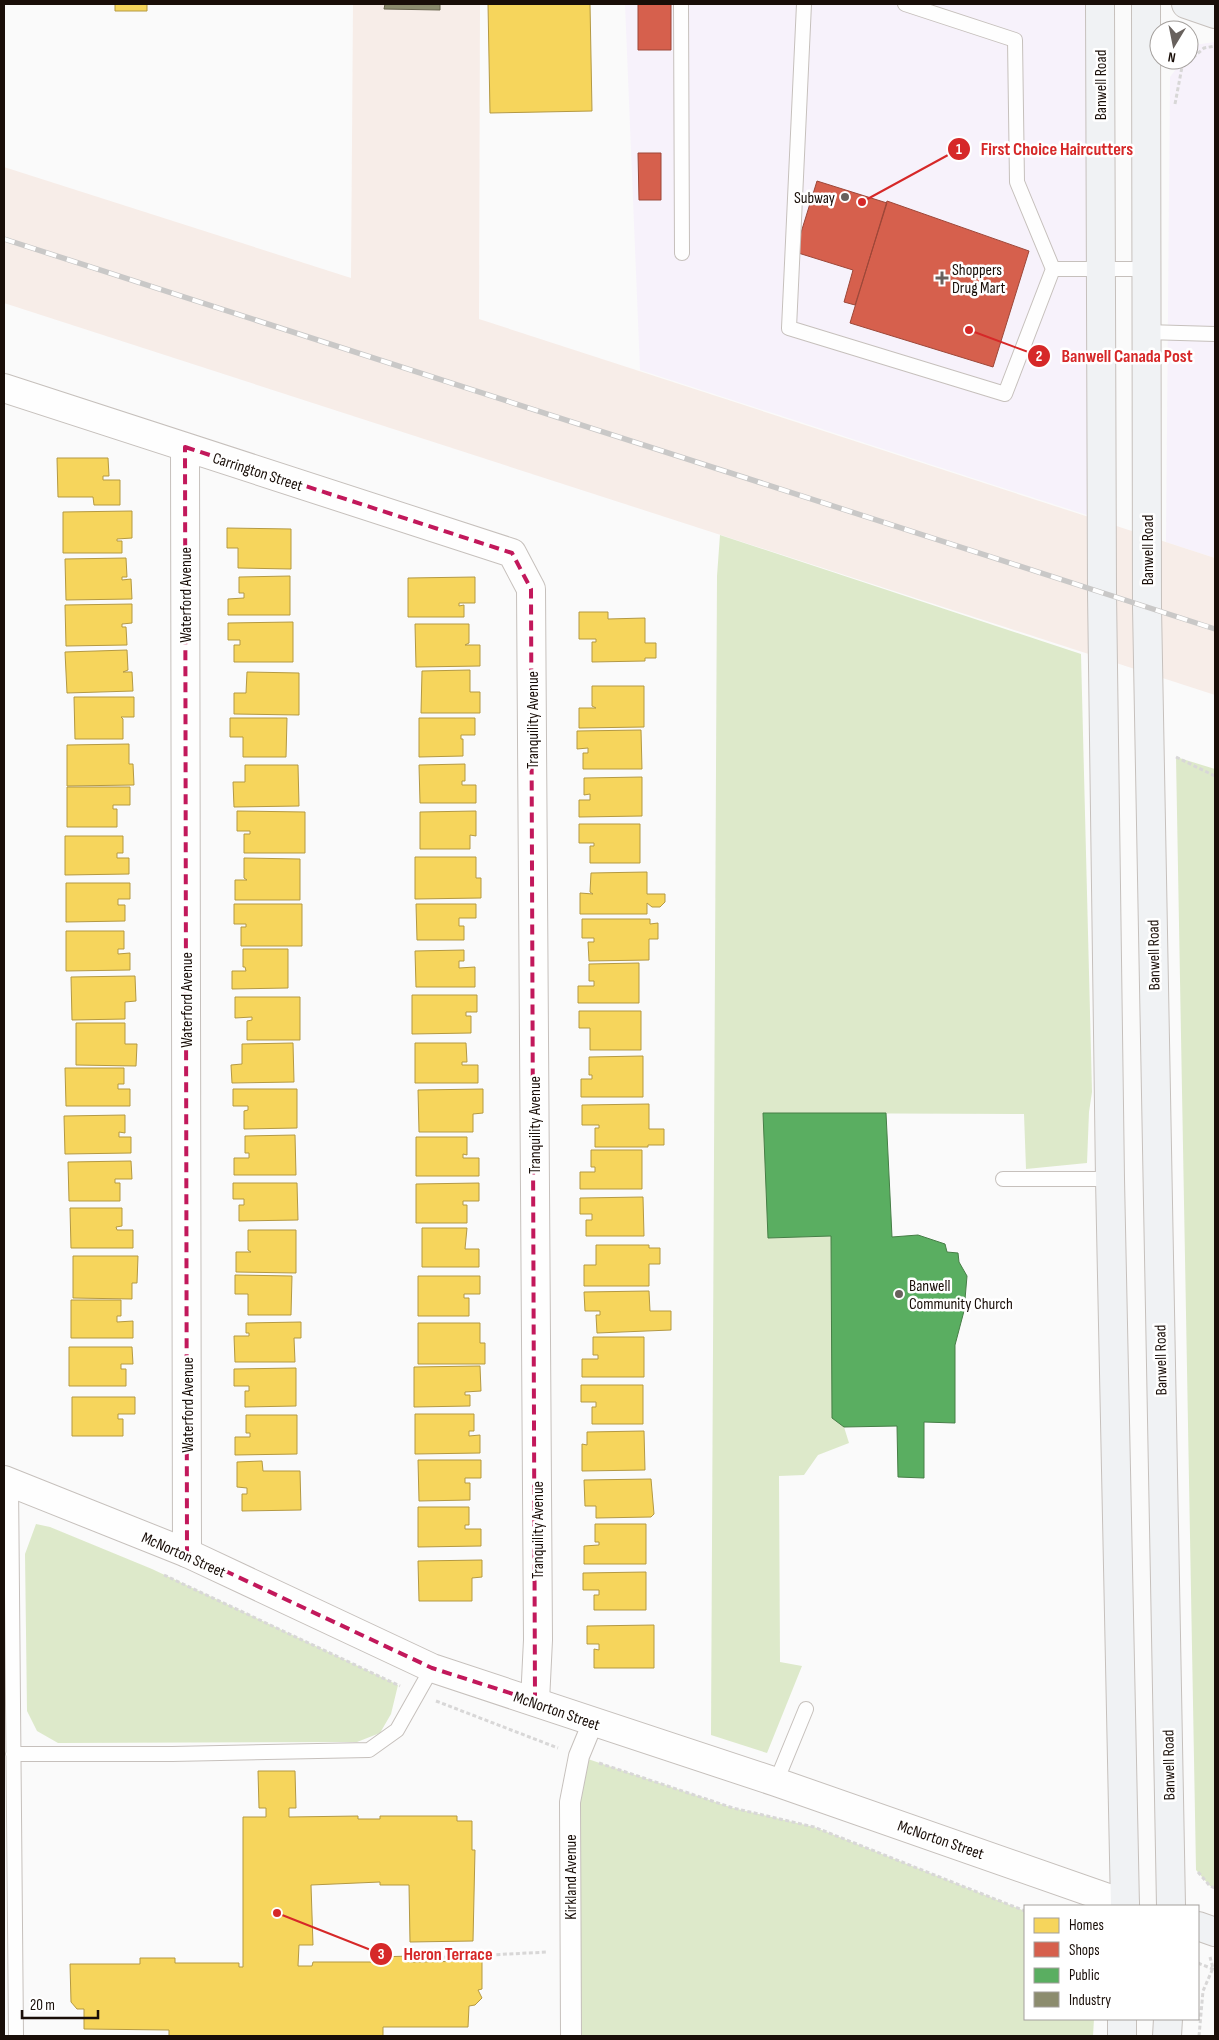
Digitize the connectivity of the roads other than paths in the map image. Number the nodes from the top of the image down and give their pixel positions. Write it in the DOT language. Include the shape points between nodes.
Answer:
graph roads {
  1 [pos="681,4"];
  2 [pos="804,4"];
  3 [pos="905,4"];
  4 [pos="1100,4"];
  5 [pos="1146,4"];
  6 [pos="1186,4"];
  7 [pos="1215,14"];
  8 [pos="682,253"];
  9 [pos="1101,268"];
  10 [pos="1053,269"];
  11 [pos="1146,269"];
  12 [pos="1146,332"];
  13 [pos="1215,334"];
  14 [pos="4,388"];
  15 [pos="185,447"];
  16 [pos="512,553"];
  17 [pos="1003,1179"];
  18 [pos="1110,1179"];
  19 [pos="8,1481"];
  20 [pos="187,1553"];
  21 [pos="432,1668"];
  22 [pos="535,1702"];
  23 [pos="806,1709"];
  24 [pos="594,1722"];
  25 [pos="13,1754"];
  26 [pos="776,1782"];
  27 [pos="1124,1905"];
  28 [pos="1127,1905"];
  29 [pos="1171,1905"];
  30 [pos="1199,1926"];
  31 [pos="1215,1932"];
  32 [pos="1122,2020"];
  33 [pos="1168,2020"];
  34 [pos="16,2036"];
  35 [pos="571,2036"];
  36 [pos="1122,2036"];
  37 [pos="1167,2036"];
  1 -- 8 [label="lane"];
  2 -- 10 [label="lane" via="789,328 1005,394"];
  3 -- 10 [label="lane" via="1015,40 1017,182"];
  4 -- 9 [label="main road, Banwell Road"];
  5 -- 11 [label="main road, Banwell Road"];
  6 -- 7 [label="main road"];
  9 -- 10 [label="lane"];
  9 -- 11 [label="lane"];
  9 -- 18 [label="main road, Banwell Road"];
  11 -- 12 [label="main road, Banwell Road"];
  12 -- 13 [label="lane"];
  12 -- 29 [label="main road, Banwell Road" via="1147,616"];
  14 -- 15 [label="street, Carrington Street"];
  15 -- 16 [label="street, Carrington Street"];
  15 -- 20 [label="street, Waterford Avenue"];
  16 -- 22 [label="street, Tranquility Avenue" via="531,589 538,1630"];
  17 -- 18 [label="lane"];
  18 -- 28 [label="main road, Banwell Road"];
  19 -- 20 [label="street, McNorton Street"];
  19 -- 25 [label="lane"];
  20 -- 21 [label="street, McNorton Street"];
  21 -- 22 [label="street, McNorton Street"];
  21 -- 25 [label="lane" via="397,1730 369,1750"];
  22 -- 24 [label="street, McNorton Street"];
  23 -- 26 [label="lane"];
  24 -- 26 [label="street, McNorton Street"];
  24 -- 35 [label="street, Kirkland Avenue" via="579,1756 570,1802"];
  25 -- 34 [label="lane"];
  26 -- 27 [label="street, McNorton Street"];
  30 -- 31 [label="main road"];
  32 -- 36 [label="main road"];
  33 -- 37 [label="main road"];
}
